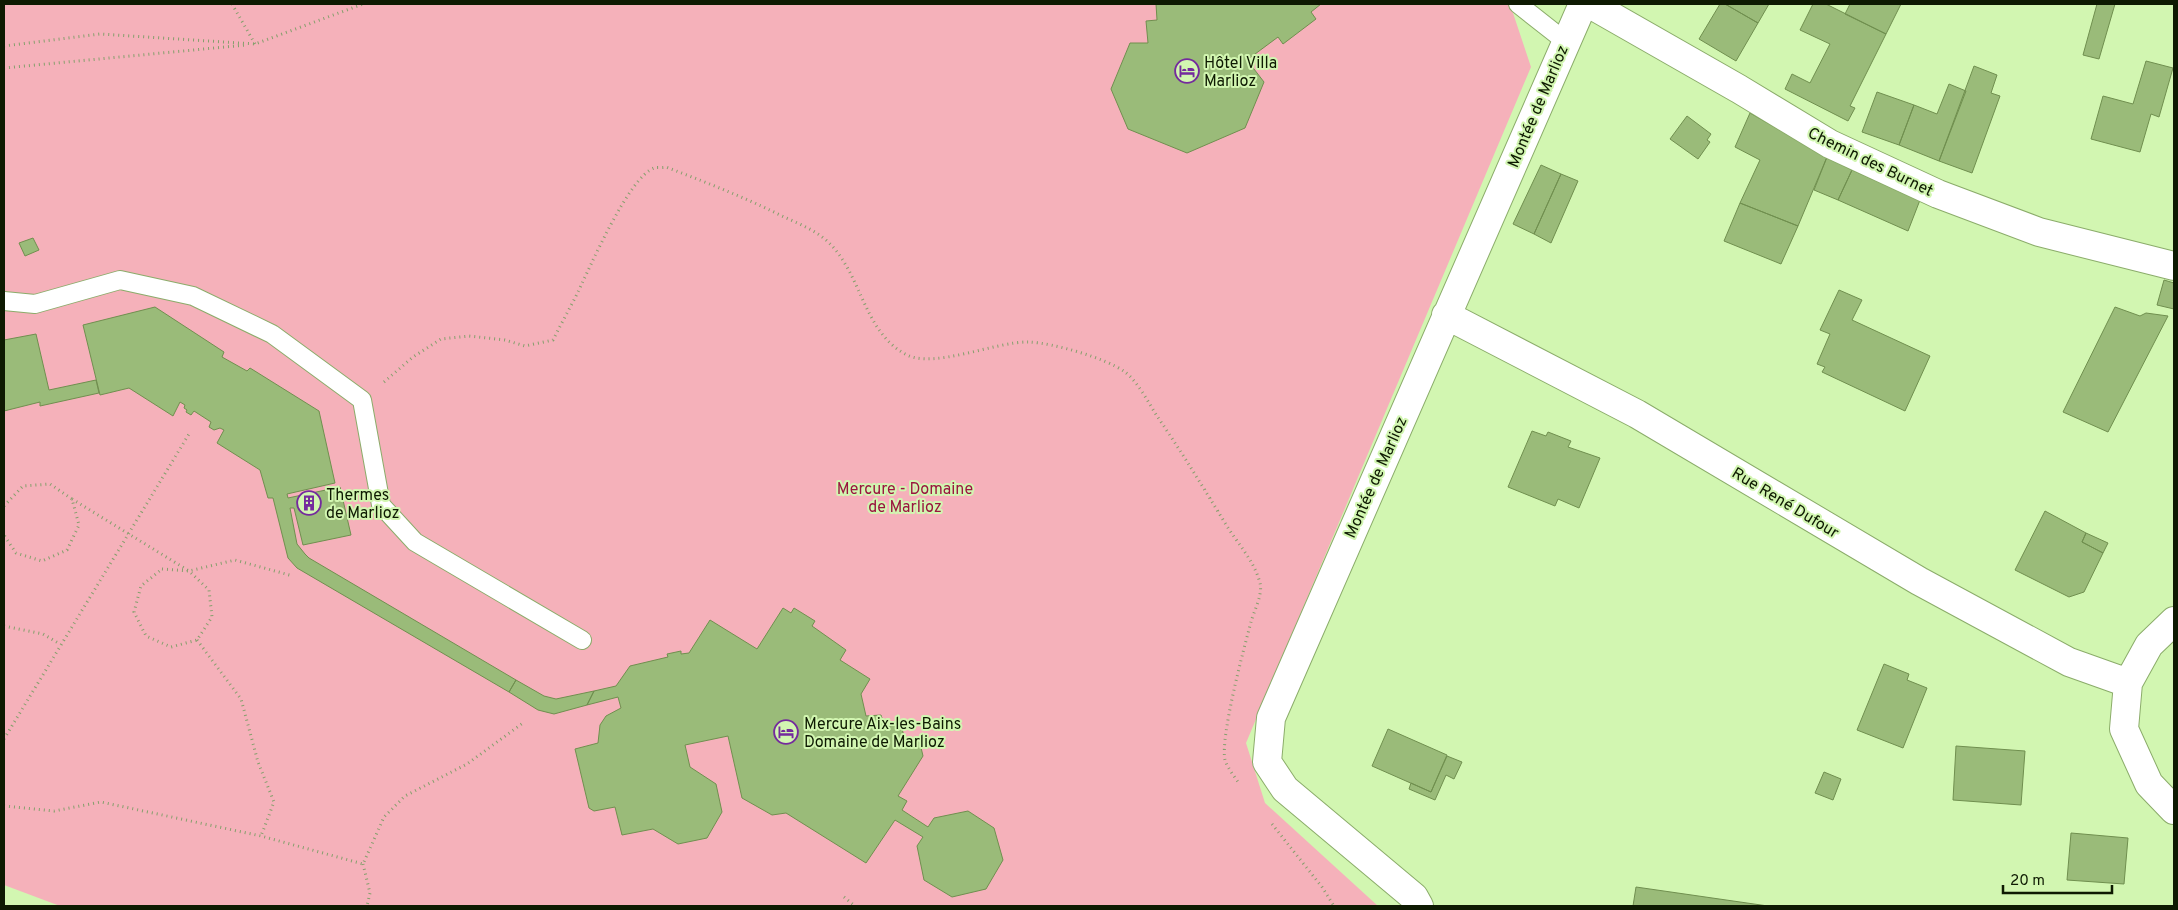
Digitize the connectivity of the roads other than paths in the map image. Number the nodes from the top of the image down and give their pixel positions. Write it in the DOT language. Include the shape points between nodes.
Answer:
graph roads {
  1 [pos="1518,4"];
  2 [pos="1583,4"];
  3 [pos="1590,4"];
  4 [pos="1565,41"];
  5 [pos="2174,266"];
  6 [pos="4,301"];
  7 [pos="1446,315"];
  8 [pos="2174,621"];
  9 [pos="582,640"];
  10 [pos="2128,683"];
  11 [pos="2174,810"];
  12 [pos="1419,906"];
  1 -- 4 [label="lane"];
  2 -- 4 [label="street, Montée de Marlioz"];
  3 -- 5 [label="street, Chemin des Burnet" via="1830,144 1929,190 2039,232"];
  4 -- 7 [label="street, Montée de Marlioz"];
  6 -- 9 [label="lane" via="35,304 120,280 193,296 272,334 362,400 381,505 415,542"];
  7 -- 10 [label="street, Rue René Dufour" via="1637,414 1920,581 2068,662"];
  7 -- 12 [label="street, Montée de Marlioz" via="1270,718 1267,762 1285,789 1414,897"];
  8 -- 10 [label="street" via="2149,645"];
  10 -- 11 [label="street" via="2124,729 2149,784"];
}
